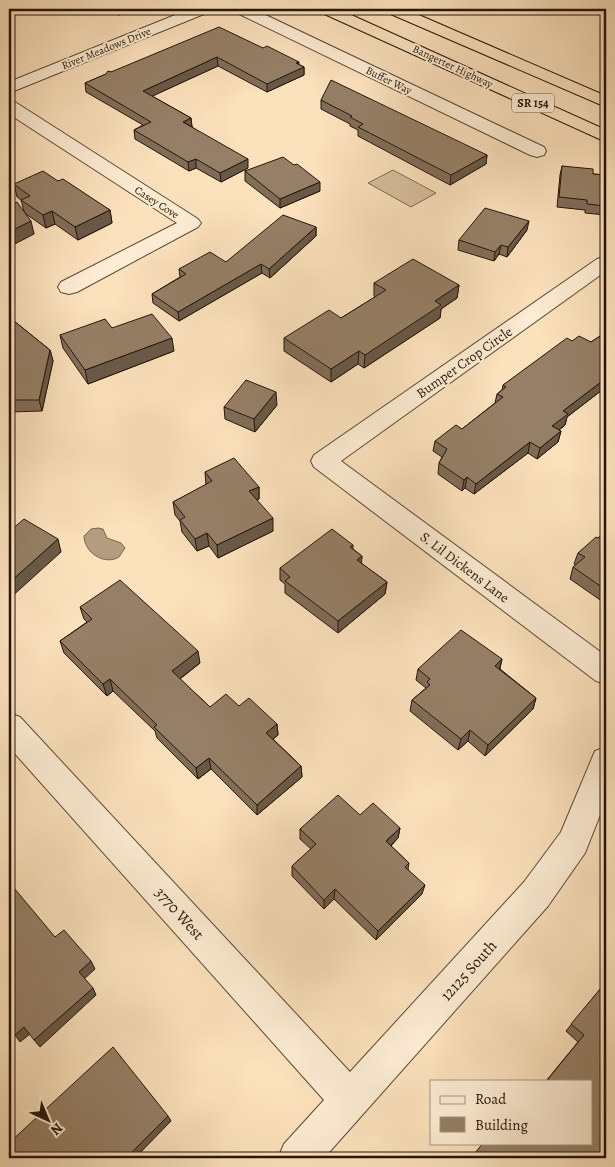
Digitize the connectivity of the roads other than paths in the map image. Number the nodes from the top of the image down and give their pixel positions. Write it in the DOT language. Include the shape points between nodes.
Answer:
graph roads {
  1 [pos="203,9"];
  2 [pos="241,9"];
  3 [pos="326,9"];
  4 [pos="392,9"];
  5 [pos="417,9"];
  6 [pos="530,68"];
  7 [pos="9,88"];
  8 [pos="606,102"];
  9 [pos="9,106"];
  10 [pos="606,137"];
  11 [pos="537,151"];
  12 [pos="604,263"];
  13 [pos="69,287"];
  14 [pos="324,461"];
  15 [pos="606,672"];
  16 [pos="9,726"];
  17 [pos="606,761"];
  18 [pos="351,1100"];
  19 [pos="298,1158"];
  1 -- 7 [label="street, River Meadows Drive"];
  2 -- 11 [label="street, Buffer Way"];
  3 -- 10 [label="highway, Bangerter Highway / SR 154"];
  4 -- 6 [label="highway, SR 154"];
  5 -- 6 [label="highway" via="474,35"];
  6 -- 8 [label="highway, SR 154"];
  9 -- 13 [label="street, Casey Cove" via="191,223"];
  12 -- 14 [label="street, Bumper Crop Circle"];
  14 -- 15 [label="street, S. Lil Dickens Lane"];
  16 -- 18 [label="street, 3770 West"];
  17 -- 18 [label="street, 12125 South" via="573,842 536,894"];
  18 -- 19 [label="street, 12125 South"];
}
